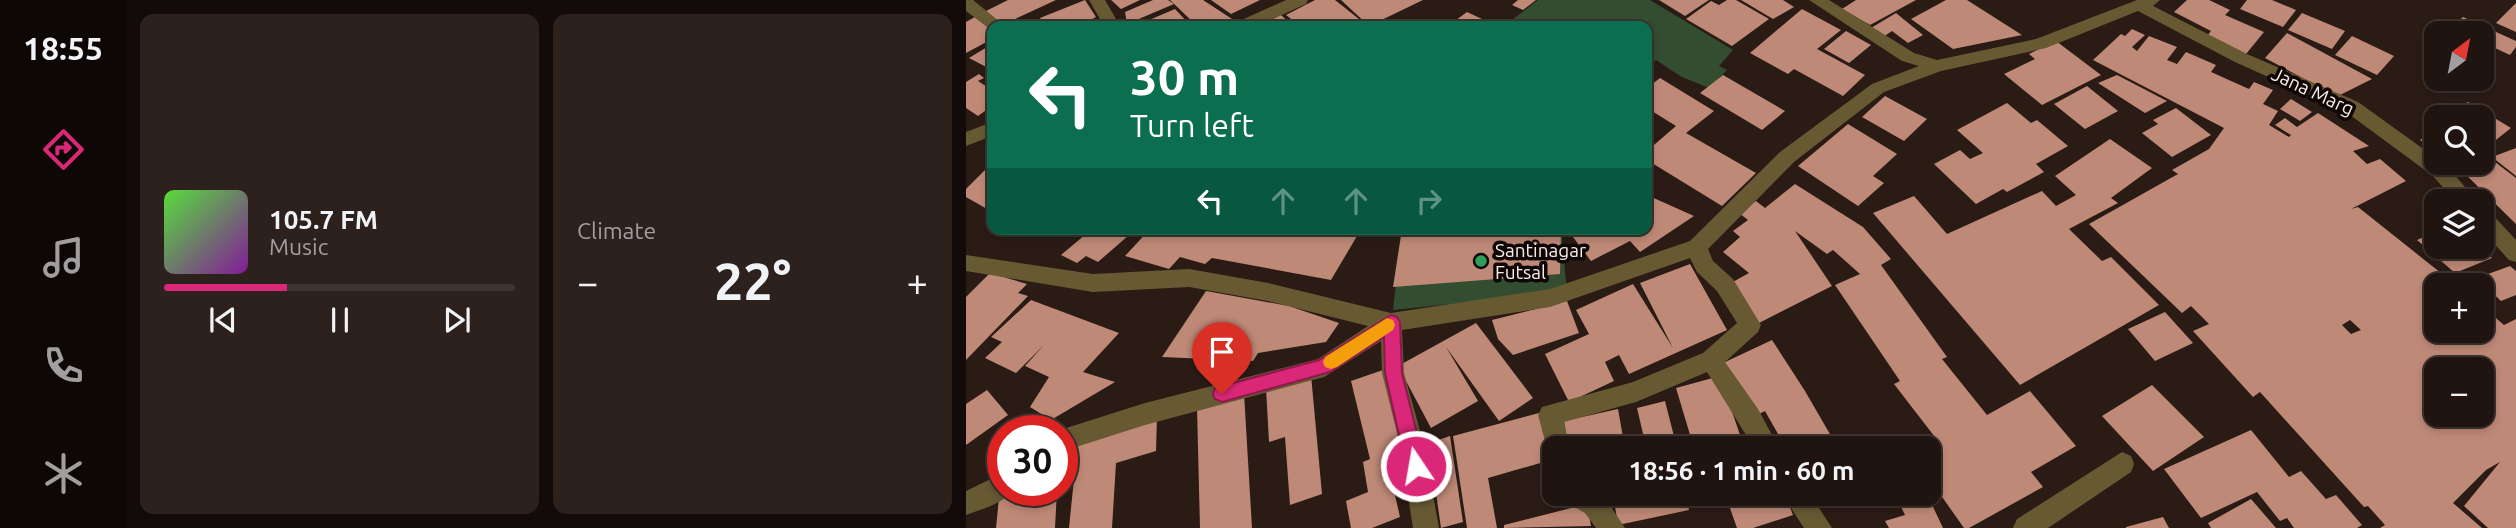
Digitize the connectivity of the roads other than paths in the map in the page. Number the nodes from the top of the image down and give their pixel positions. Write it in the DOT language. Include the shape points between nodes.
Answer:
graph roads {
  1 [pos="1097,0"];
  2 [pos="1300,0"];
  3 [pos="1817,0"];
  4 [pos="966,3"];
  5 [pos="2147,3"];
  6 [pos="990,21"];
  7 [pos="1109,21"];
  8 [pos="1254,21"];
  9 [pos="1937,66"];
  10 [pos="987,131"];
  11 [pos="966,139"];
  12 [pos="2457,189"];
  13 [pos="2494,230"];
  14 [pos="1697,247"];
  15 [pos="2515,253"];
  16 [pos="966,263"];
  17 [pos="1391,322"];
  18 [pos="1712,360"];
  19 [pos="1078,435"];
  20 [pos="1555,436"];
  21 [pos="1760,436"];
  22 [pos="2122,464"];
  23 [pos="987,495"];
  24 [pos="966,503"];
  25 [pos="1596,506"];
  26 [pos="1803,506"];
  27 [pos="1426,528"];
  28 [pos="1612,528"];
  29 [pos="1819,528"];
  30 [pos="2026,528"];
  1 -- 7 [label="street"];
  2 -- 8 [label="street"];
  3 -- 9 [label="street" via="1908,57"];
  4 -- 6 [label="street"];
  5 -- 9 [label="street" via="2040,44"];
  5 -- 12 [label="street, Jana Marg" via="2241,58 2352,107 2398,138"];
  9 -- 14 [label="street" via="1878,88 1787,157"];
  10 -- 11 [label="street"];
  13 -- 15 [label="street"];
  14 -- 17 [label="street" via="1550,299"];
  14 -- 18 [label="street" via="1704,267 1725,285 1750,325"];
  16 -- 17 [label="street" via="1093,283 1189,278"];
  17 -- 19 [label="street" via="1324,367"];
  17 -- 27 [label="street" via="1394,373"];
  18 -- 20 [label="street" via="1636,392 1550,415"];
  18 -- 21 [label="street"];
  22 -- 30 [label="street"];
  23 -- 24 [label="street"];
  25 -- 28 [label="street"];
  26 -- 29 [label="street"];
}
